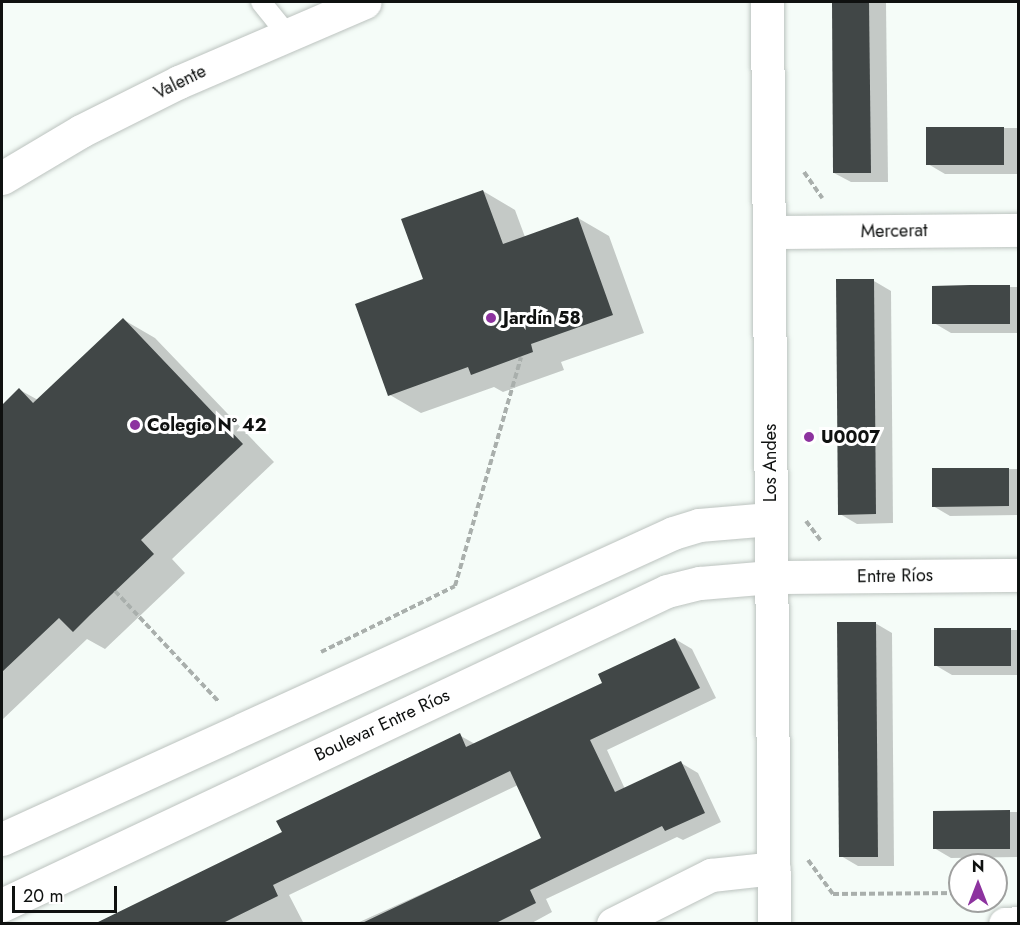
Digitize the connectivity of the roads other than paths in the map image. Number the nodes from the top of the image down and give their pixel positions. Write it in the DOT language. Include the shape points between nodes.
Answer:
graph roads {
  1 [pos="261,2"];
  2 [pos="365,2"];
  3 [pos="767,2"];
  4 [pos="286,33"];
  5 [pos="2,178"];
  6 [pos="1018,230"];
  7 [pos="769,232"];
  8 [pos="770,519"];
  9 [pos="1018,575"];
  10 [pos="771,578"];
  11 [pos="2,839"];
  12 [pos="774,868"];
  13 [pos="2,905"];
  14 [pos="1018,923"];
  15 [pos="613,924"];
  16 [pos="774,924"];
  17 [pos="1005,924"];
  1 -- 4 [label="lane"];
  2 -- 4 [label="street, Valente"];
  3 -- 7 [label="street, Los Andes"];
  4 -- 5 [label="street, Valente" via="81,131"];
  6 -- 7 [label="street, Mercerat"];
  7 -- 8 [label="street, Los Andes"];
  8 -- 10 [label="street, Los Andes"];
  8 -- 11 [label="street" via="699,525 673,532"];
  9 -- 10 [label="street, Entre Ríos"];
  10 -- 12 [label="street, Los Andes"];
  10 -- 13 [label="street, Boulevar Entre Ríos" via="700,583 667,591"];
  12 -- 15 [label="street" via="711,875"];
  12 -- 16 [label="street, Los Andes"];
  14 -- 17 [label="street"];
}
